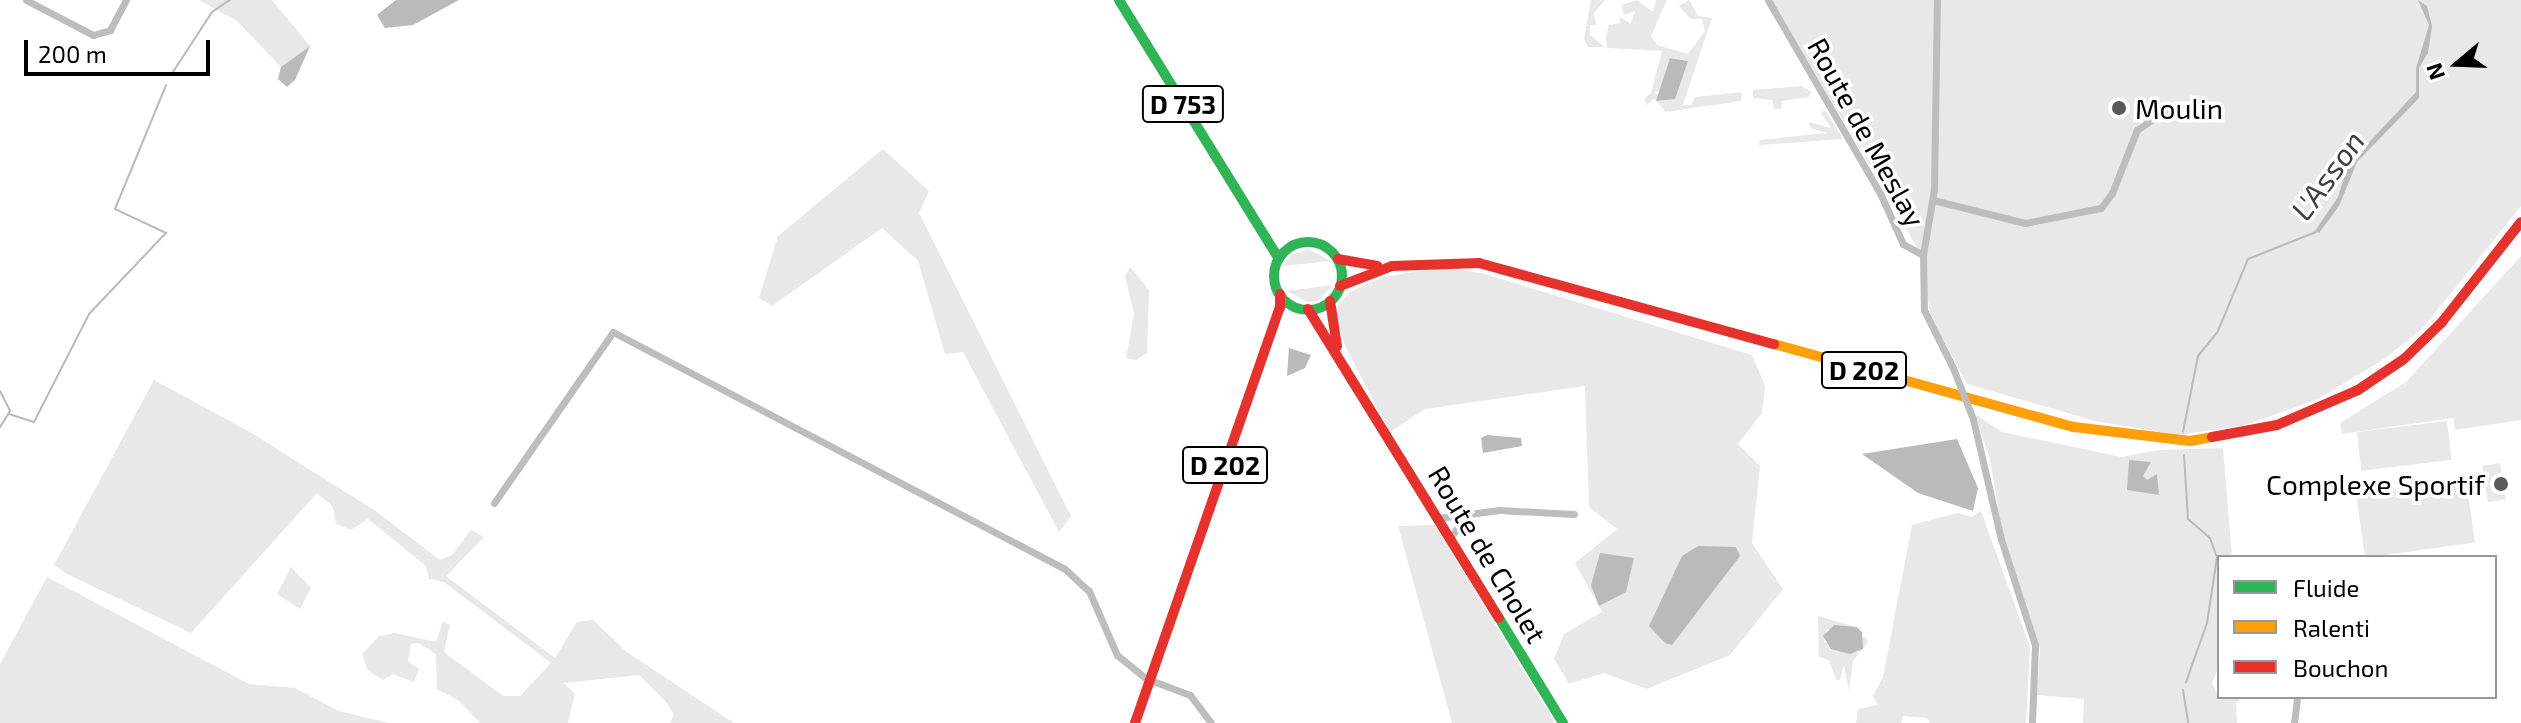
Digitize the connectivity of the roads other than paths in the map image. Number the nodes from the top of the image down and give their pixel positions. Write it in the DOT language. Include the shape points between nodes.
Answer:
graph roads {
  1 [pos="26,0"];
  2 [pos="126,0"];
  3 [pos="1119,0"];
  4 [pos="1768,0"];
  5 [pos="1937,0"];
  6 [pos="2164,111"];
  7 [pos="1933,200"];
  8 [pos="1247,208"];
  9 [pos="2521,222"];
  10 [pos="1295,244"];
  11 [pos="1923,255"];
  12 [pos="1279,259"];
  13 [pos="1338,259"];
  14 [pos="1392,266"];
  15 [pos="1340,286"];
  16 [pos="1280,294"];
  17 [pos="1330,301"];
  18 [pos="1295,307"];
  19 [pos="1308,309"];
  20 [pos="1272,332"];
  21 [pos="1345,366"];
  22 [pos="494,503"];
  23 [pos="1466,513"];
  24 [pos="1574,514"];
  25 [pos="1438,518"];
  26 [pos="1450,539"];
  27 [pos="1153,680"];
  28 [pos="2297,700"];
  29 [pos="1135,723"];
  30 [pos="1141,723"];
  31 [pos="1211,723"];
  32 [pos="1563,723"];
  33 [pos="2032,723"];
  34 [pos="2294,723"];
  1 -- 2 [label="street" via="93,35 110,30"];
  3 -- 8 [label="main road, D 753"];
  4 -- 11 [label="street, Route de Meslay" via="1880,193 1903,244"];
  5 -- 7 [label="street"];
  6 -- 7 [label="street" via="2137,130 2101,208 2025,223"];
  7 -- 11 [label="street"];
  8 -- 10 [label="main road, D 753" via="1280,240"];
  8 -- 12 [label="main road, D 753"];
  9 -- 14 [label="main road, D 202" via="2442,322 2387,372 2318,411 2208,440 2172,442 2061,423 1479,263"];
  10 -- 12 [label="main road"];
  10 -- 13 [label="main road" via="1324,245"];
  11 -- 33 [label="street, Route de Meslay, bridge" via="1924,310 1973,419 2001,539 2035,645"];
  12 -- 16 [label="main road" via="1274,277"];
  13 -- 14 [label="main road, D 202"];
  13 -- 15 [label="main road"];
  14 -- 15 [label="main road, D 202"];
  15 -- 17 [label="main road"];
  16 -- 18 [label="main road"];
  16 -- 20 [label="main road, D 202"];
  17 -- 19 [label="main road"];
  17 -- 21 [label="main road" via="1333,332"];
  18 -- 19 [label="main road"];
  18 -- 20 [label="main road, D 202"];
  19 -- 21 [label="main road"];
  20 -- 27 [label="main road, D 202"];
  21 -- 25 [label="main road, Route de Cholet"];
  22 -- 27 [label="street" via="613,332 1065,569 1089,591 1117,655"];
  23 -- 24 [label="street"];
  23 -- 25 [label="street"];
  23 -- 26 [label="street"];
  25 -- 26 [label="main road, Route de Cholet"];
  26 -- 32 [label="main road, Route de Cholet"];
  27 -- 29 [label="main road, D 202"];
  27 -- 30 [label="main road, D 202"];
  27 -- 31 [label="street" via="1190,695"];
  28 -- 34 [label="street"];
}
